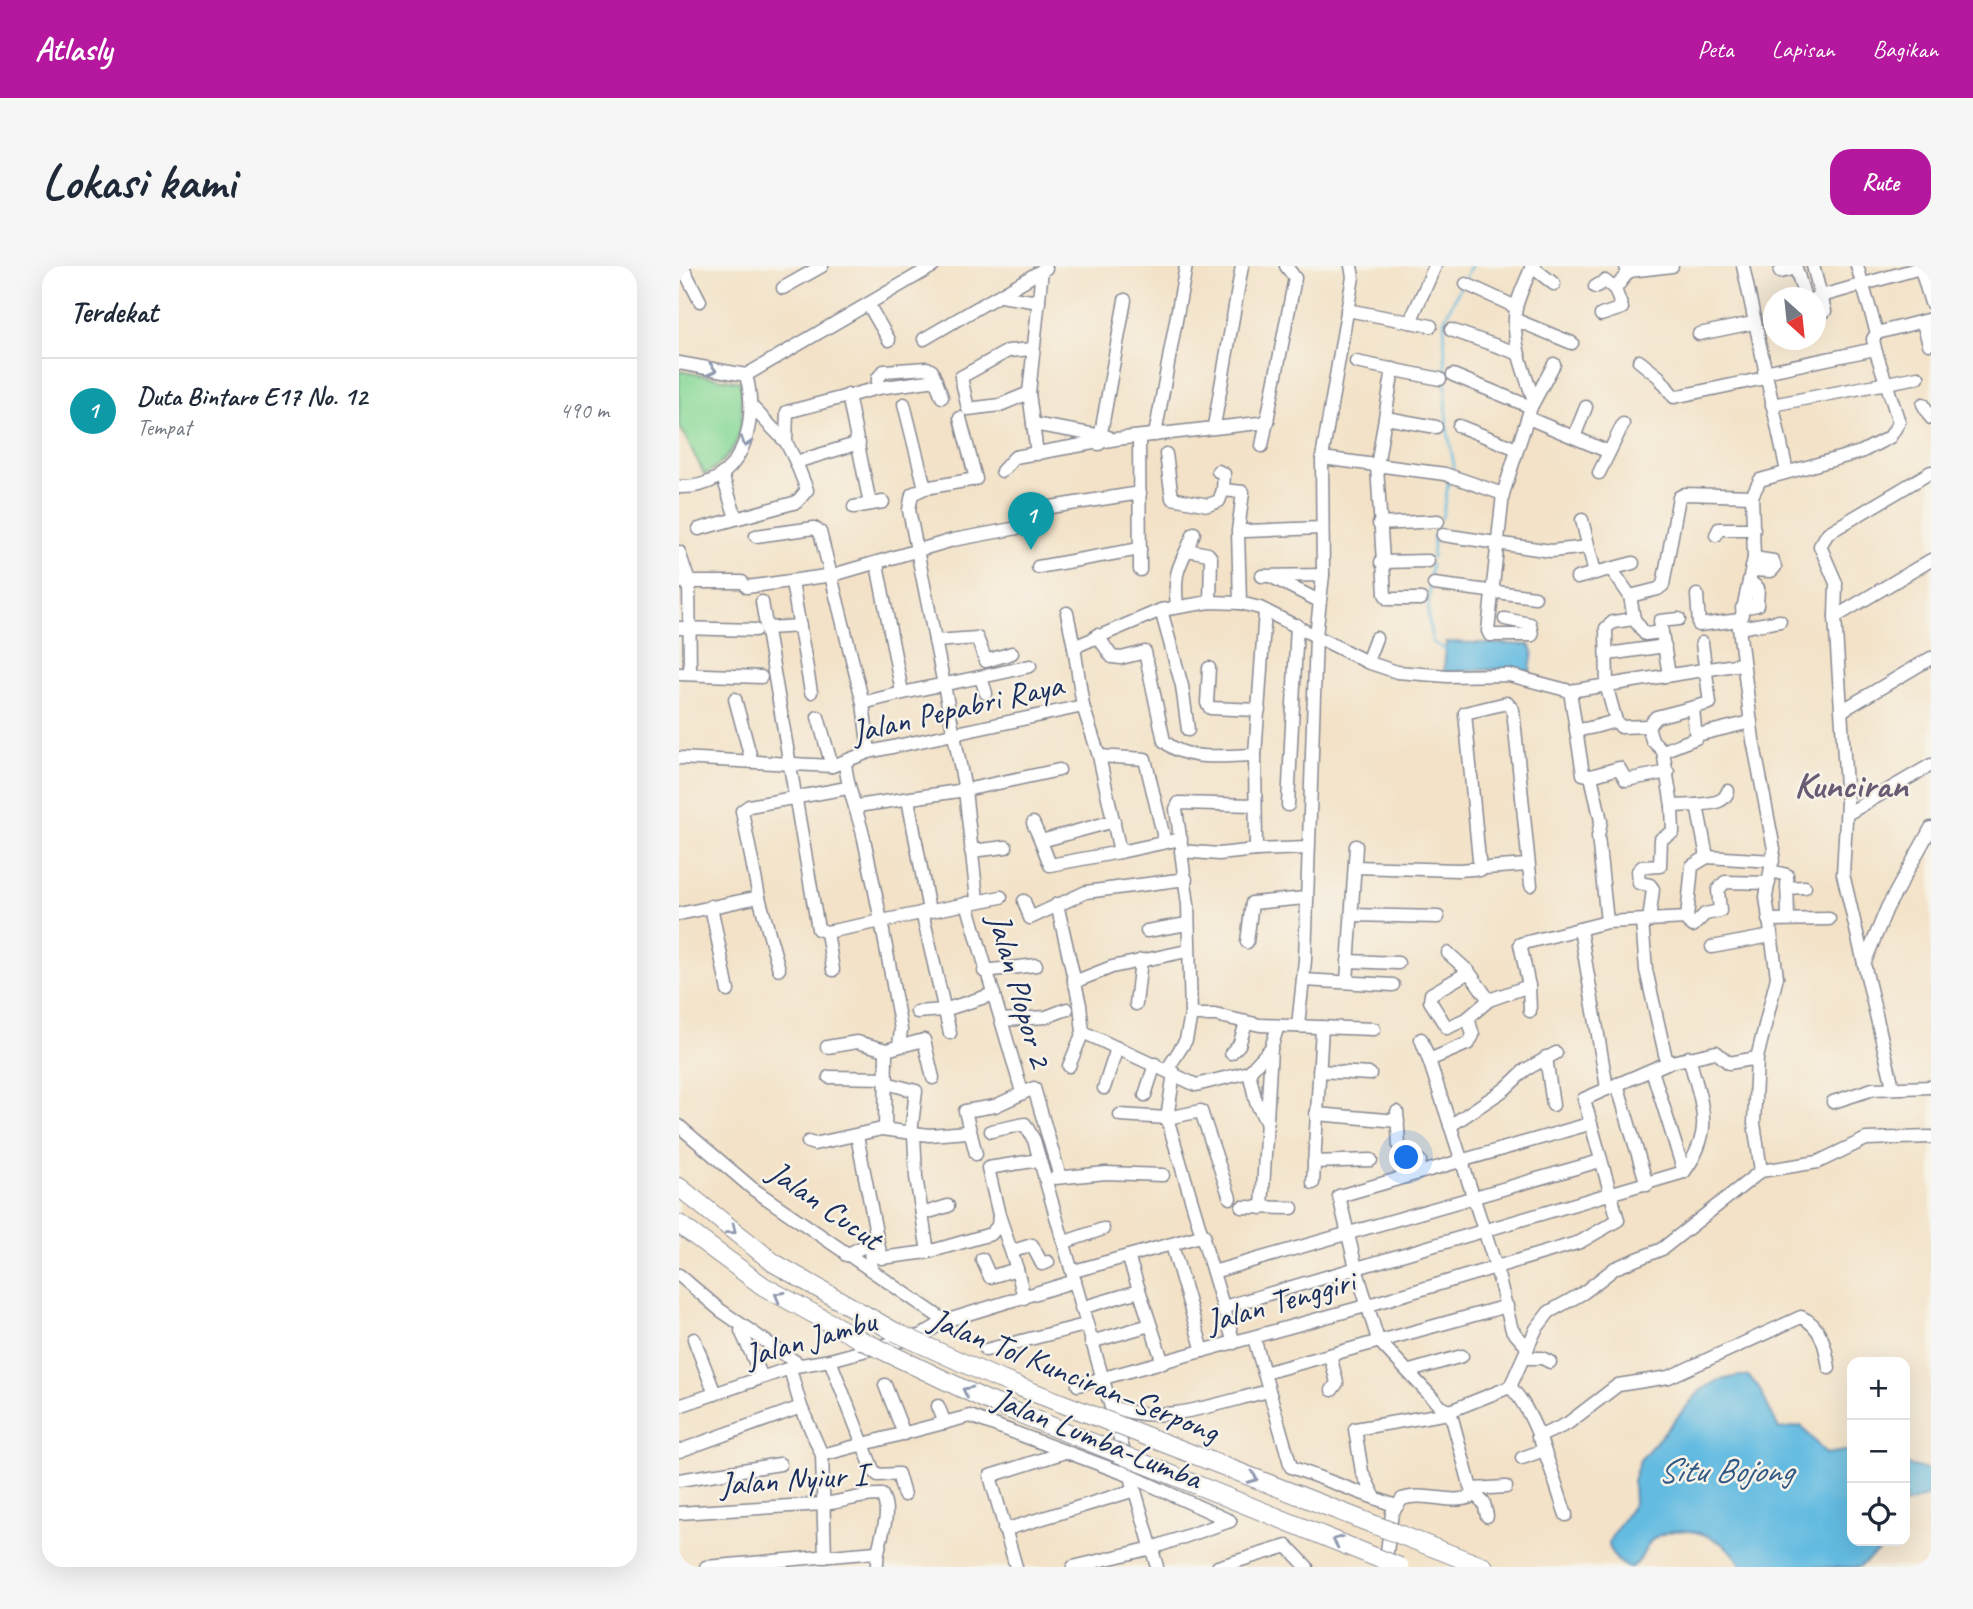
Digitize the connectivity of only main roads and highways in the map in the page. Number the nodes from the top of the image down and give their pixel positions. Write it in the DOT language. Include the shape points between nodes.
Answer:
graph roads {
  1 [pos="679,1187"];
  2 [pos="679,1224"];
  3 [pos="1483,1566"];
  4 [pos="1400,1567"];
  1 -- 3 [label="highway, Jalan Tol Kunciran–Serpong, one-way, bridge" via="774,1264 895,1332 994,1377"];
  4 -- 2 [label="highway, Jalan Tol Kunciran–Serpong, one-way, bridge" via="985,1399 861,1340 763,1286"];
}
